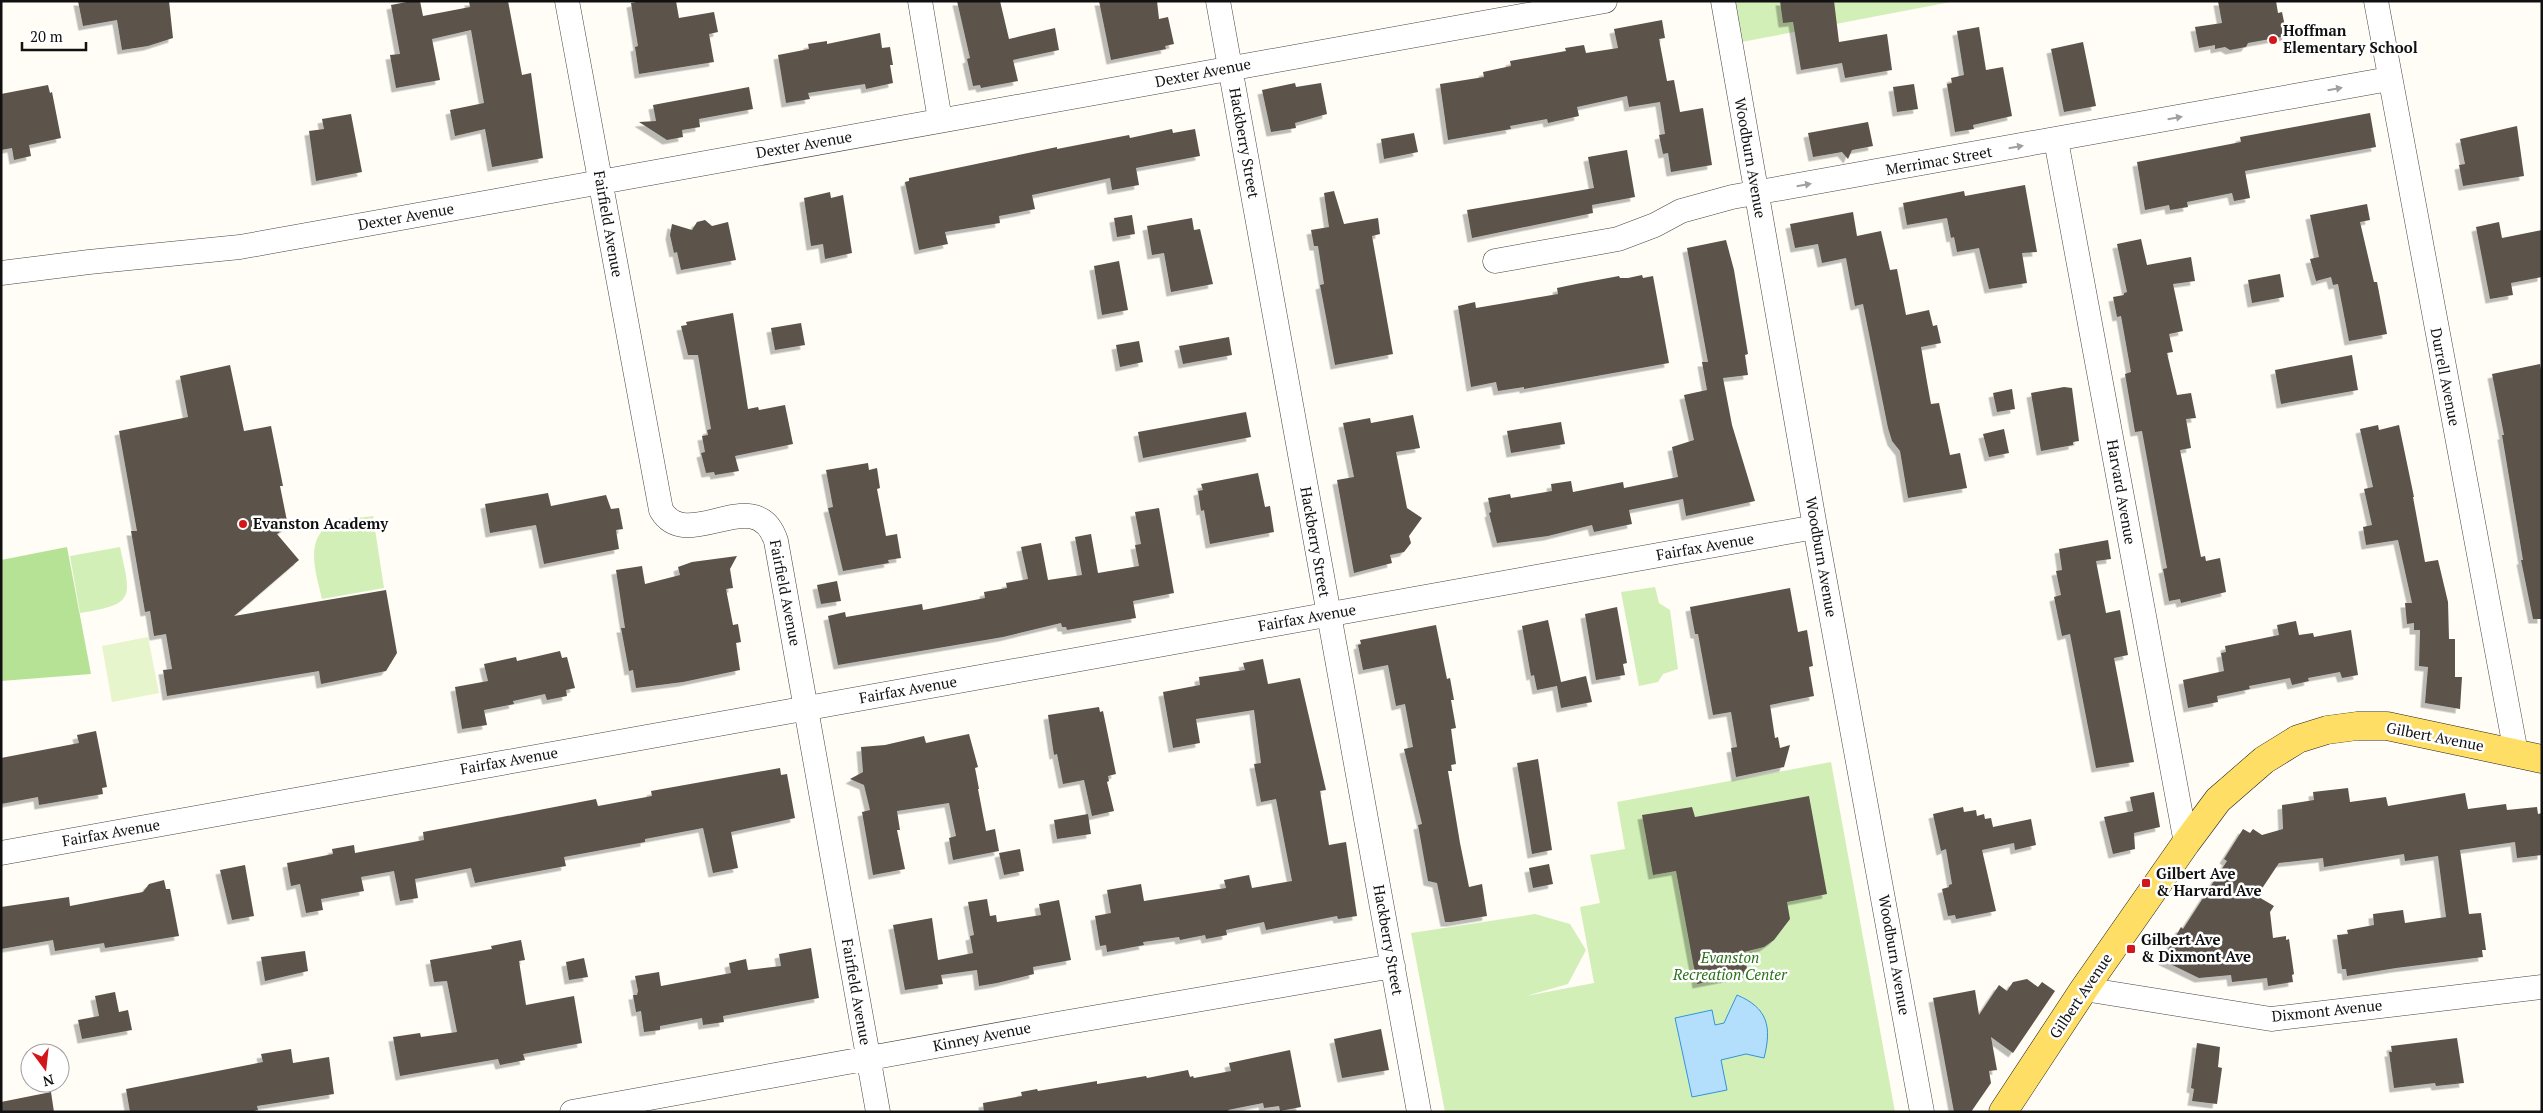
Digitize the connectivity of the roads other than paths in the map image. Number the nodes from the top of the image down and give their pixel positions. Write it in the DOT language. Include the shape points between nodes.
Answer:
graph roads {
  1 [pos="567,1"];
  2 [pos="920,1"];
  3 [pos="1218,1"];
  4 [pos="1605,1"];
  5 [pos="1723,1"];
  6 [pos="2376,1"];
  7 [pos="1231,68"];
  8 [pos="2389,79"];
  9 [pos="940,120"];
  10 [pos="2056,140"];
  11 [pos="601,182"];
  12 [pos="1756,193"];
  13 [pos="1495,261"];
  14 [pos="1,273"];
  15 [pos="1815,527"];
  16 [pos="1328,614"];
  17 [pos="806,708"];
  18 [pos="2529,756"];
  19 [pos="2186,843"];
  20 [pos="1,852"];
  21 [pos="1393,966"];
  22 [pos="2542,987"];
  23 [pos="2084,989"];
  24 [pos="868,1059"];
  25 [pos="572,1112"];
  26 [pos="878,1112"];
  27 [pos="1419,1112"];
  28 [pos="1922,1112"];
  29 [pos="2003,1112"];
  1 -- 11 [label="street, Fairfield Avenue"];
  2 -- 9 [label="street"];
  3 -- 7 [label="street, Hackberry Street"];
  4 -- 7 [label="street, Dexter Avenue"];
  5 -- 12 [label="street, Woodburn Avenue"];
  6 -- 8 [label="street, Durrell Avenue"];
  7 -- 9 [label="street, Dexter Avenue"];
  7 -- 16 [label="street, Hackberry Street"];
  10 -- 8 [label="street, Merrimac Street, one-way"];
  8 -- 18 [label="street, Durrell Avenue"];
  9 -- 11 [label="street, Dexter Avenue"];
  12 -- 10 [label="street, Merrimac Street, one-way"];
  10 -- 19 [label="street, Harvard Avenue"];
  11 -- 14 [label="street, Dexter Avenue" via="240,247"];
  11 -- 17 [label="street, Fairfield Avenue" via="661,510 666,520 679,526 748,516 760,518 769,525 776,541"];
  12 -- 13 [label="street, Merrimac Street" via="1681,211 1618,239"];
  12 -- 15 [label="street, Woodburn Avenue"];
  15 -- 16 [label="street, Fairfax Avenue"];
  15 -- 28 [label="street, Woodburn Avenue"];
  16 -- 17 [label="street, Fairfax Avenue"];
  16 -- 21 [label="street, Hackberry Street"];
  17 -- 20 [label="street, Fairfax Avenue"];
  17 -- 24 [label="street, Fairfield Avenue"];
  18 -- 19 [label="main road, Gilbert Avenue" via="2387,726 2327,730 2298,739 2264,760 2218,800"];
  19 -- 23 [label="main road, Gilbert Avenue"];
  21 -- 24 [label="street, Kinney Avenue"];
  21 -- 27 [label="street, Hackberry Street"];
  22 -- 23 [label="street, Dixmont Avenue" via="2271,1019"];
  23 -- 29 [label="main road, Gilbert Avenue"];
  24 -- 25 [label="street, Kinney Avenue"];
  24 -- 26 [label="street, Fairfield Avenue"];
}
